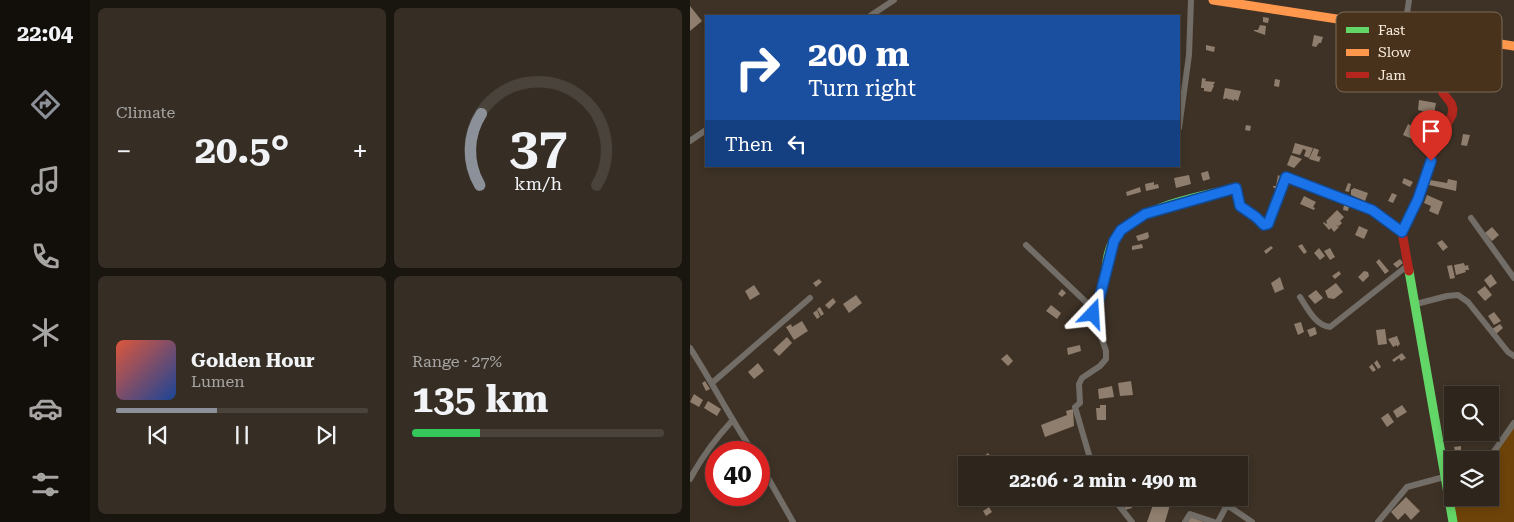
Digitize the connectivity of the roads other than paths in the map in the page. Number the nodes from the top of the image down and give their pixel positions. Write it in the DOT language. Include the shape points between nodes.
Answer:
graph roads {
  1 [pos="894,0"];
  2 [pos="1191,0"];
  3 [pos="1213,0"];
  4 [pos="1229,1"];
  5 [pos="872,15"];
  6 [pos="1336,17"];
  7 [pos="1442,92"];
  8 [pos="1180,121"];
  9 [pos="705,131"];
  10 [pos="690,141"];
  11 [pos="1471,218"];
  12 [pos="1402,232"];
  13 [pos="1026,245"];
  14 [pos="1407,266"];
  15 [pos="1514,278"];
  16 [pos="810,298"];
  17 [pos="1300,298"];
  18 [pos="1416,304"];
  19 [pos="1093,314"];
  20 [pos="690,348"];
  21 [pos="1514,356"];
  22 [pos="712,383"];
  23 [pos="732,421"];
  24 [pos="1514,423"];
  25 [pos="746,441"];
  26 [pos="1494,451"];
  27 [pos="1090,456"];
  28 [pos="1444,476"];
  29 [pos="690,479"];
  30 [pos="770,481"];
  31 [pos="1119,506"];
  32 [pos="1451,506"];
  33 [pos="793,522"];
  34 [pos="1132,522"];
  35 [pos="1185,522"];
  36 [pos="1216,522"];
  37 [pos="1252,522"];
  38 [pos="1378,522"];
  39 [pos="1453,522"];
  1 -- 5 [label="street"];
  2 -- 8 [label="street" via="1189,55"];
  3 -- 4 [label="street"];
  4 -- 6 [label="street"];
  7 -- 12 [label="street" via="1451,103 1452,115 1434,149 1418,199"];
  9 -- 10 [label="street"];
  11 -- 15 [label="street"];
  12 -- 14 [label="street"];
  12 -- 19 [label="street" via="1372,210 1286,177 1268,224 1264,225 1240,206 1236,188 1216,193 1145,214 1121,230 1114,241"];
  13 -- 19 [label="street" via="1086,302"];
  14 -- 17 [label="street" via="1327,328"];
  14 -- 18 [label="street"];
  16 -- 22 [label="street"];
  18 -- 21 [label="street" via="1458,295 1468,302"];
  18 -- 28 [label="street"];
  19 -- 27 [label="street" via="1106,359 1082,378 1079,384 1080,403 1074,407"];
  20 -- 22 [label="street"];
  22 -- 23 [label="street"];
  23 -- 25 [label="street"];
  23 -- 29 [label="street" via="704,454"];
  24 -- 26 [label="street"];
  28 -- 38 [label="street" via="1408,487"];
  30 -- 33 [label="street"];
  31 -- 34 [label="street"];
  32 -- 39 [label="street"];
  35 -- 36 [label="street" via="1190,514"];
  36 -- 37 [label="street" via="1226,505"];
}
